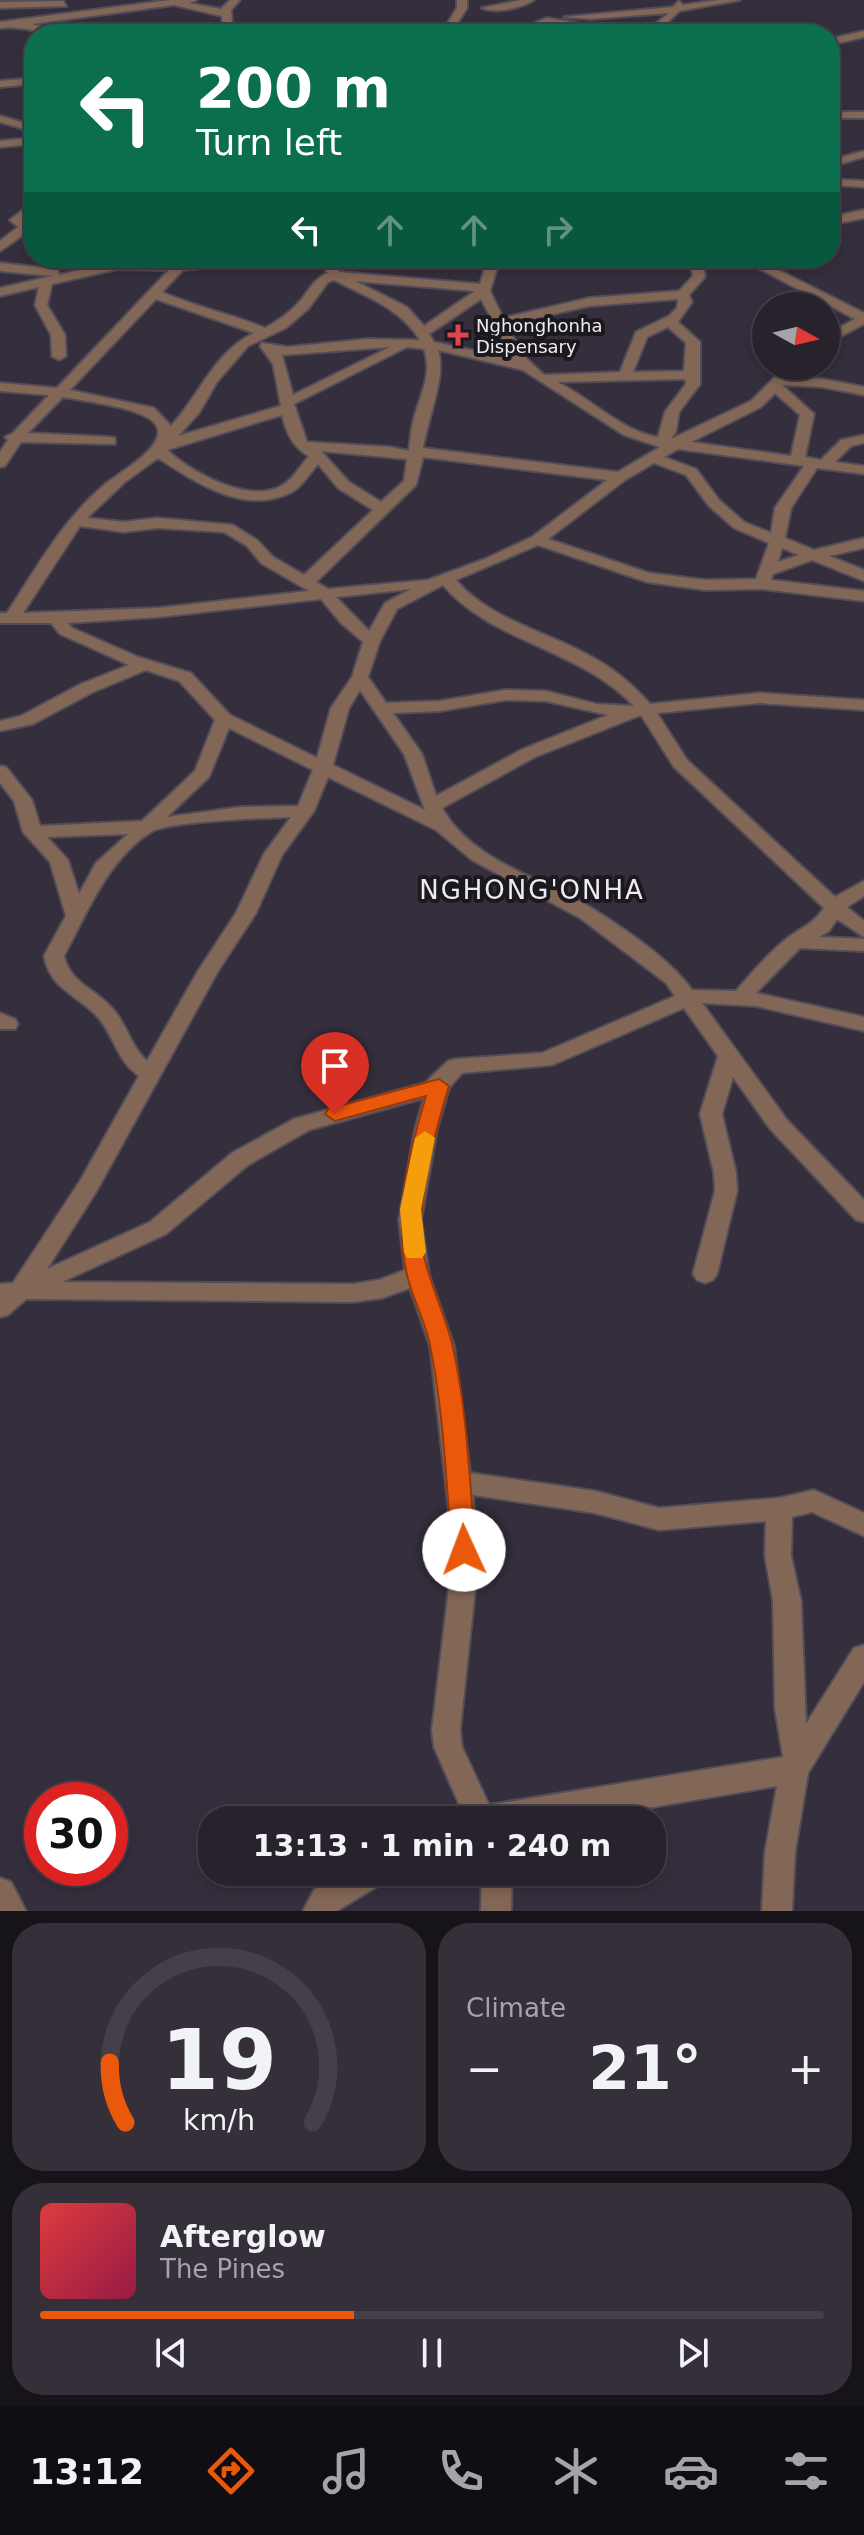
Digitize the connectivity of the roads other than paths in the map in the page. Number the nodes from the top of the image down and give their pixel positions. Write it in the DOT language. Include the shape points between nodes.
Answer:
graph roads {
  1 [pos="192,0"];
  2 [pos="235,0"];
  3 [pos="462,0"];
  4 [pos="529,0"];
  5 [pos="735,0"];
  6 [pos="172,3"];
  7 [pos="159,4"];
  8 [pos="679,4"];
  9 [pos="0,5"];
  10 [pos="487,8"];
  11 [pos="226,14"];
  12 [pos="569,16"];
  13 [pos="0,18"];
  14 [pos="17,23"];
  15 [pos="227,24"];
  16 [pos="452,24"];
  17 [pos="540,24"];
  18 [pos="575,24"];
  19 [pos="664,24"];
  20 [pos="0,25"];
  21 [pos="24,25"];
  22 [pos="864,34"];
  23 [pos="840,40"];
  24 [pos="24,82"];
  25 [pos="0,84"];
  26 [pos="24,93"];
  27 [pos="0,94"];
  28 [pos="840,115"];
  29 [pos="864,115"];
  30 [pos="0,119"];
  31 [pos="24,126"];
  32 [pos="24,140"];
  33 [pos="0,144"];
  34 [pos="864,154"];
  35 [pos="840,161"];
  36 [pos="840,183"];
  37 [pos="864,184"];
  38 [pos="864,214"];
  39 [pos="840,219"];
  40 [pos="20,227"];
  41 [pos="0,247"];
  42 [pos="0,267"];
  43 [pos="107,268"];
  44 [pos="180,268"];
  45 [pos="330,268"];
  46 [pos="491,268"];
  47 [pos="698,268"];
  48 [pos="765,268"];
  49 [pos="335,275"];
  50 [pos="78,276"];
  51 [pos="46,282"];
  52 [pos="484,291"];
  53 [pos="0,292"];
  54 [pos="156,294"];
  55 [pos="682,295"];
  56 [pos="864,319"];
  57 [pos="670,322"];
  58 [pos="499,323"];
  59 [pos="840,332"];
  60 [pos="260,335"];
  61 [pos="427,339"];
  62 [pos="408,344"];
  63 [pos="276,351"];
  64 [pos="59,356"];
  65 [pos="526,367"];
  66 [pos="626,374"];
  67 [pos="691,375"];
  68 [pos="541,378"];
  69 [pos="780,380"];
  70 [pos="777,383"];
  71 [pos="0,387"];
  72 [pos="864,391"];
  73 [pos="61,392"];
  74 [pos="286,406"];
  75 [pos="0,437"];
  76 [pos="17,437"];
  77 [pos="864,439"];
  78 [pos="110,441"];
  79 [pos="165,444"];
  80 [pos="303,446"];
  81 [pos="663,449"];
  82 [pos="318,455"];
  83 [pos="416,455"];
  84 [pos="797,459"];
  85 [pos="820,462"];
  86 [pos="0,463"];
  87 [pos="864,470"];
  88 [pos="620,477"];
  89 [pos="384,509"];
  90 [pos="76,521"];
  91 [pos="537,540"];
  92 [pos="777,542"];
  93 [pos="864,543"];
  94 [pos="810,556"];
  95 [pos="864,576"];
  96 [pos="765,577"];
  97 [pos="441,580"];
  98 [pos="307,581"];
  99 [pos="324,593"];
  100 [pos="864,596"];
  101 [pos="6,618"];
  102 [pos="55,618"];
  103 [pos="372,641"];
  104 [pos="142,666"];
  105 [pos="360,677"];
  106 [pos="864,705"];
  107 [pos="382,708"];
  108 [pos="638,711"];
  109 [pos="224,719"];
  110 [pos="0,726"];
  111 [pos="323,768"];
  112 [pos="0,771"];
  113 [pos="432,806"];
  114 [pos="305,811"];
  115 [pos="150,825"];
  116 [pos="443,826"];
  117 [pos="32,832"];
  118 [pos="864,887"];
  119 [pos="834,907"];
  120 [pos="75,914"];
  121 [pos="864,931"];
  122 [pos="795,942"];
  123 [pos="864,945"];
  124 [pos="690,997"];
  125 [pos="741,998"];
  126 [pos="864,1024"];
  127 [pos="728,1057"];
  128 [pos="150,1073"];
  129 [pos="439,1086"];
  130 [pos="864,1214"];
  131 [pos="705,1274"];
  132 [pos="417,1275"];
  133 [pos="10,1292"];
  134 [pos="0,1308"];
  135 [pos="459,1482"];
  136 [pos="779,1509"];
  137 [pos="864,1525"];
  138 [pos="864,1657"];
  139 [pos="796,1765"];
  140 [pos="476,1806"];
  141 [pos="576,1806"];
  142 [pos="350,1886"];
  143 [pos="497,1886"];
  144 [pos="0,1893"];
  145 [pos="11,1911"];
  146 [pos="318,1911"];
  147 [pos="496,1911"];
  148 [pos="777,1911"];
  1 -- 6 [label="street"];
  2 -- 11 [label="street"];
  3 -- 16 [label="street"];
  4 -- 10 [label="street"];
  5 -- 8 [label="street"];
  6 -- 7 [label="street"];
  6 -- 11 [label="street"];
  7 -- 9 [label="street"];
  7 -- 14 [label="street"];
  8 -- 12 [label="street" via="612,17"];
  8 -- 19 [label="street"];
  11 -- 15 [label="street"];
  12 -- 17 [label="street"];
  12 -- 18 [label="street"];
  13 -- 14 [label="street"];
  14 -- 20 [label="street"];
  14 -- 21 [label="street"];
  22 -- 23 [label="street"];
  24 -- 25 [label="street"];
  26 -- 27 [label="street"];
  28 -- 29 [label="street"];
  30 -- 31 [label="street"];
  32 -- 33 [label="street"];
  34 -- 35 [label="street"];
  36 -- 37 [label="street"];
  38 -- 39 [label="street"];
  40 -- 41 [label="street"];
  42 -- 50 [label="street"];
  43 -- 50 [label="street"];
  44 -- 54 [label="street"];
  45 -- 49 [label="street"];
  46 -- 52 [label="street"];
  47 -- 55 [label="street" via="699,277"];
  48 -- 56 [label="street"];
  49 -- 52 [label="street" via="466,285"];
  49 -- 60 [label="street" via="324,279 303,306"];
  49 -- 61 [label="street" via="402,310"];
  50 -- 51 [label="street"];
  51 -- 53 [label="street"];
  51 -- 64 [label="street" via="41,305 57,332"];
  52 -- 58 [label="street"];
  52 -- 61 [label="street"];
  54 -- 60 [label="street" via="227,317"];
  54 -- 73 [label="street"];
  55 -- 57 [label="street" via="685,307"];
  55 -- 58 [label="street" via="584,300"];
  56 -- 59 [label="street"];
  57 -- 66 [label="street" via="641,335"];
  57 -- 67 [label="street" via="693,342"];
  58 -- 65 [label="street"];
  60 -- 63 [label="street"];
  60 -- 79 [label="street" via="243,343 223,364 199,404"];
  61 -- 62 [label="street"];
  61 -- 65 [label="street"];
  61 -- 83 [label="street" via="434,378"];
  62 -- 63 [label="street"];
  62 -- 74 [label="street" via="360,363"];
  63 -- 74 [label="street" via="283,366"];
  65 -- 68 [label="street"];
  66 -- 67 [label="street"];
  66 -- 68 [label="street"];
  67 -- 81 [label="street" via="692,389 672,412"];
  68 -- 81 [label="street"];
  69 -- 70 [label="street"];
  70 -- 72 [label="street" via="822,383"];
  70 -- 81 [label="street" via="750,407"];
  70 -- 84 [label="street" via="807,414"];
  71 -- 73 [label="street"];
  73 -- 76 [label="street"];
  73 -- 79 [label="street" via="149,411 157,417"];
  74 -- 79 [label="street"];
  74 -- 80 [label="street"];
  75 -- 76 [label="street"];
  76 -- 78 [label="street"];
  76 -- 86 [label="street"];
  77 -- 85 [label="street" via="846,443"];
  79 -- 82 [label="street" via="210,485 260,497 289,488"];
  79 -- 90 [label="street" via="103,492"];
  80 -- 82 [label="street"];
  80 -- 83 [label="street"];
  81 -- 84 [label="street"];
  81 -- 88 [label="street"];
  81 -- 92 [label="street" via="691,472 726,515"];
  82 -- 89 [label="street" via="361,499"];
  83 -- 88 [label="street"];
  83 -- 89 [label="street" via="411,482"];
  84 -- 85 [label="street"];
  85 -- 87 [label="street"];
  85 -- 92 [label="street" via="783,508"];
  88 -- 91 [label="street"];
  89 -- 98 [label="street"];
  90 -- 98 [label="street" via="124,527 224,526 252,543 267,560"];
  90 -- 101 [label="street"];
  91 -- 96 [label="street" via="647,577 705,585"];
  91 -- 97 [label="street"];
  92 -- 94 [label="street"];
  92 -- 96 [label="street"];
  93 -- 94 [label="street"];
  94 -- 95 [label="street"];
  94 -- 96 [label="street"];
  96 -- 100 [label="street"];
  97 -- 99 [label="street"];
  97 -- 103 [label="street" via="391,606"];
  97 -- 108 [label="street" via="503,623 600,669 635,696"];
  98 -- 99 [label="street"];
  99 -- 102 [label="street"];
  99 -- 103 [label="street"];
  101 -- 102 [label="street"];
  102 -- 104 [label="street" via="66,631"];
  103 -- 105 [label="street"];
  104 -- 109 [label="street" via="185,677"];
  104 -- 110 [label="street" via="27,720"];
  105 -- 107 [label="street"];
  105 -- 111 [label="street" via="340,708"];
  106 -- 108 [label="street" via="760,698"];
  107 -- 108 [label="street" via="527,696"];
  107 -- 113 [label="street" via="413,754"];
  108 -- 113 [label="street" via="529,753"];
  108 -- 119 [label="street" via="680,763"];
  109 -- 111 [label="street"];
  109 -- 115 [label="street" via="203,773"];
  111 -- 114 [label="street"];
  111 -- 116 [label="street"];
  112 -- 117 [label="street" via="20,793"];
  113 -- 116 [label="street"];
  114 -- 115 [label="street"];
  114 -- 128 [label="street" via="273,854 246,913"];
  115 -- 117 [label="street"];
  115 -- 120 [label="street" via="103,867"];
  116 -- 124 [label="street" via="479,856 587,914 673,978"];
  117 -- 120 [label="street" via="59,860"];
  118 -- 119 [label="street"];
  119 -- 121 [label="street"];
  119 -- 122 [label="street" via="822,927"];
  120 -- 128 [label="street" via="54,956 57,973 109,1017 128,1056"];
  122 -- 123 [label="street"];
  122 -- 125 [label="street"];
  124 -- 125 [label="street"];
  124 -- 127 [label="street"];
  124 -- 129 [label="street" via="545,1060 456,1066"];
  125 -- 126 [label="street"];
  127 -- 130 [label="street" via="779,1125"];
  127 -- 131 [label="street" via="711,1114 726,1191"];
  128 -- 133 [label="street" via="88,1186"];
  129 -- 132 [label="street" via="411,1209"];
  129 -- 133 [label="street" via="302,1124 240,1159 158,1228"];
  132 -- 133 [label="street" via="382,1289 353,1293"];
  132 -- 135 [label="street" via="442,1346"];
  133 -- 134 [label="street"];
  135 -- 136 [label="street" via="595,1502 659,1519"];
  135 -- 140 [label="street" via="464,1571 446,1730 448,1747"];
  136 -- 137 [label="street" via="814,1501"];
  136 -- 139 [label="street" via="778,1556 787,1601"];
  138 -- 139 [label="street"];
  139 -- 141 [label="street"];
  139 -- 148 [label="street"];
  142 -- 146 [label="street"];
  143 -- 147 [label="street"];
  144 -- 145 [label="street"];
}
